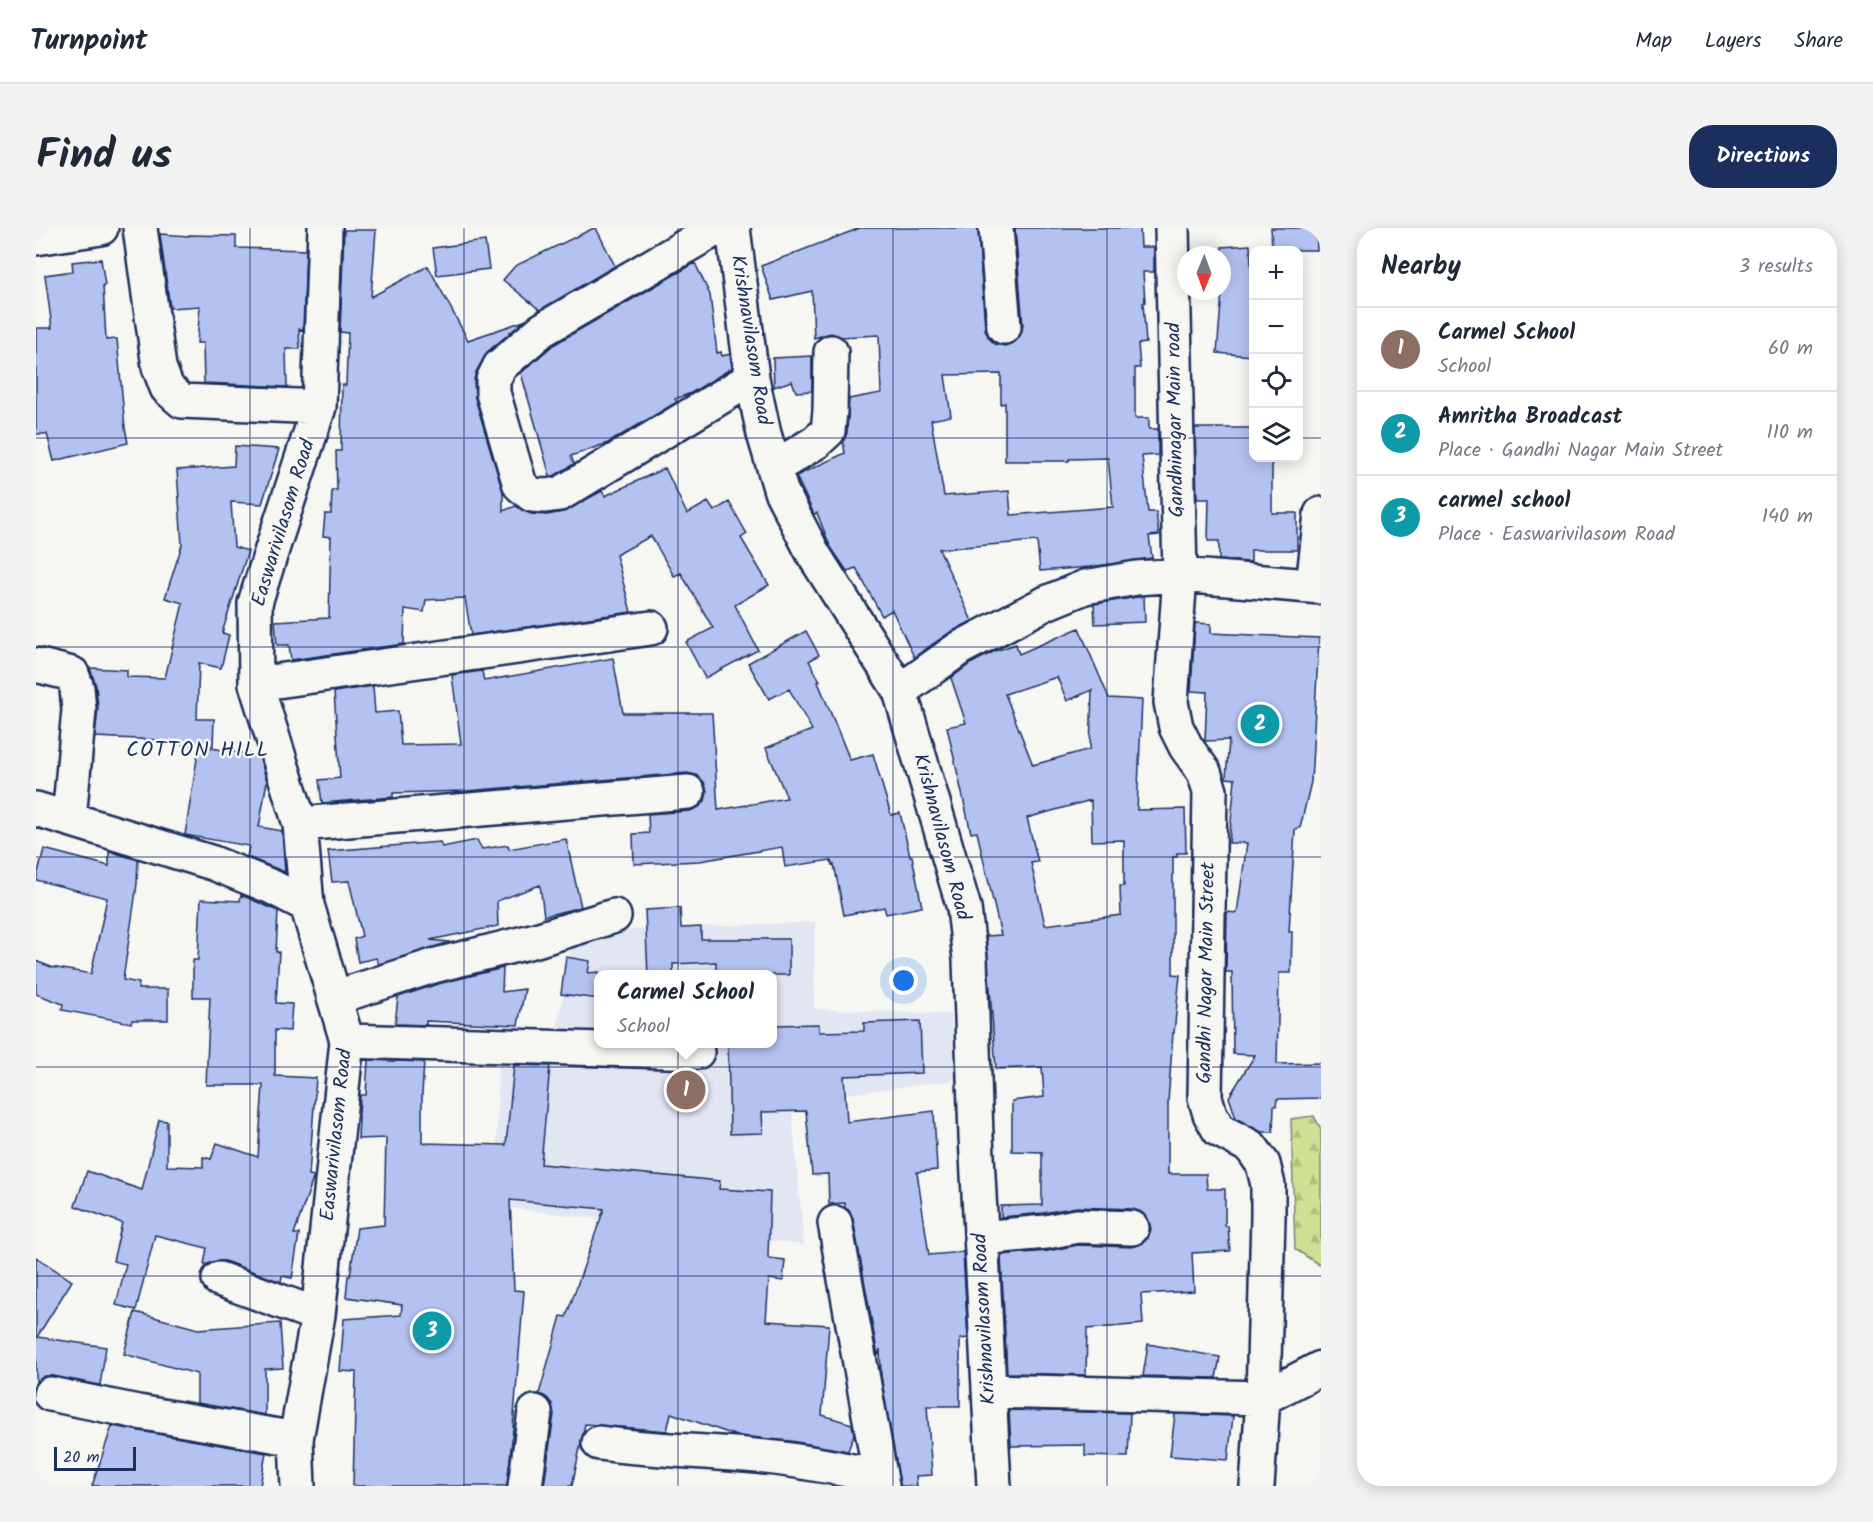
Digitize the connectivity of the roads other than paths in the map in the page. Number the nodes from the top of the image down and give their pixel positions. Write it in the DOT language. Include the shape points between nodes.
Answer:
graph roads {
  1 [pos="101,228"];
  2 [pos="140,228"];
  3 [pos="325,228"];
  4 [pos="717,228"];
  5 [pos="733,228"];
  6 [pos="996,228"];
  7 [pos="1172,228"];
  8 [pos="36,238"];
  9 [pos="1004,327"];
  10 [pos="831,352"];
  11 [pos="752,378"];
  12 [pos="319,407"];
  13 [pos="774,468"];
  14 [pos="1321,514"];
  15 [pos="1180,575"];
  16 [pos="1317,586"];
  17 [pos="651,628"];
  18 [pos="36,665"];
  19 [pos="256,684"];
  20 [pos="900,691"];
  21 [pos="688,792"];
  22 [pos="36,809"];
  23 [pos="69,819"];
  24 [pos="300,824"];
  25 [pos="307,905"];
  26 [pos="614,916"];
  27 [pos="334,998"];
  28 [pos="347,1041"];
  29 [pos="697,1052"];
  30 [pos="835,1223"];
  31 [pos="1132,1228"];
  32 [pos="981,1238"];
  33 [pos="219,1279"];
  34 [pos="318,1315"];
  35 [pos="1321,1368"];
  36 [pos="989,1391"];
  37 [pos="50,1394"];
  38 [pos="1263,1398"];
  39 [pos="535,1412"];
  40 [pos="296,1439"];
  41 [pos="599,1443"];
  42 [pos="881,1481"];
  43 [pos="298,1486"];
  44 [pos="525,1486"];
  45 [pos="994,1486"];
  46 [pos="1257,1486"];
  1 -- 8 [label="street"];
  2 -- 12 [label="street" via="159,366 166,388 182,401"];
  3 -- 12 [label="street, Easwarivilasom Road"];
  4 -- 11 [label="street" via="542,330 500,366 493,380 496,408 520,485 532,495 545,496 577,485"];
  5 -- 11 [label="street, Krishnavilasom Road"];
  6 -- 9 [label="street"];
  7 -- 15 [label="street, Gandhinagar Main road"];
  10 -- 13 [label="street" via="828,431"];
  11 -- 13 [label="street, Krishnavilasom Road"];
  12 -- 19 [label="street, Easwarivilasom Road" via="255,603"];
  13 -- 20 [label="street, Krishnavilasom Road" via="814,555"];
  14 -- 16 [label="street"];
  15 -- 16 [label="street"];
  15 -- 20 [label="street" via="1084,587 960,648"];
  15 -- 38 [label="street, Gandhi Nagar Main Street" via="1171,702 1176,727 1210,791 1205,1097 1219,1130 1251,1147 1263,1164 1268,1185"];
  17 -- 19 [label="street"];
  18 -- 23 [label="street" via="72,674 77,688 79,710"];
  19 -- 24 [label="street, Easwarivilasom Road"];
  20 -- 32 [label="street, Krishnavilasom Road" via="964,908 970,959"];
  21 -- 24 [label="street"];
  22 -- 23 [label="street"];
  23 -- 25 [label="street" via="213,863"];
  24 -- 25 [label="street, Easwarivilasom Road"];
  25 -- 27 [label="street, Easwarivilasom Road"];
  26 -- 27 [label="street"];
  27 -- 28 [label="street, Easwarivilasom Road"];
  28 -- 29 [label="street"];
  28 -- 34 [label="street, Easwarivilasom Road"];
  30 -- 42 [label="street"];
  31 -- 32 [label="street" via="1077,1226"];
  32 -- 36 [label="street, Krishnavilasom Road"];
  33 -- 34 [label="street"];
  34 -- 40 [label="street, Easwarivilasom Road"];
  35 -- 38 [label="street"];
  36 -- 38 [label="street"];
  36 -- 45 [label="street, Krishnavilasom Road"];
  37 -- 40 [label="street"];
  38 -- 46 [label="street, Gandhi Nagar Main Street"];
  39 -- 44 [label="street"];
  40 -- 43 [label="street, Easwarivilasom Road"];
  41 -- 42 [label="street" via="776,1458"];
}
